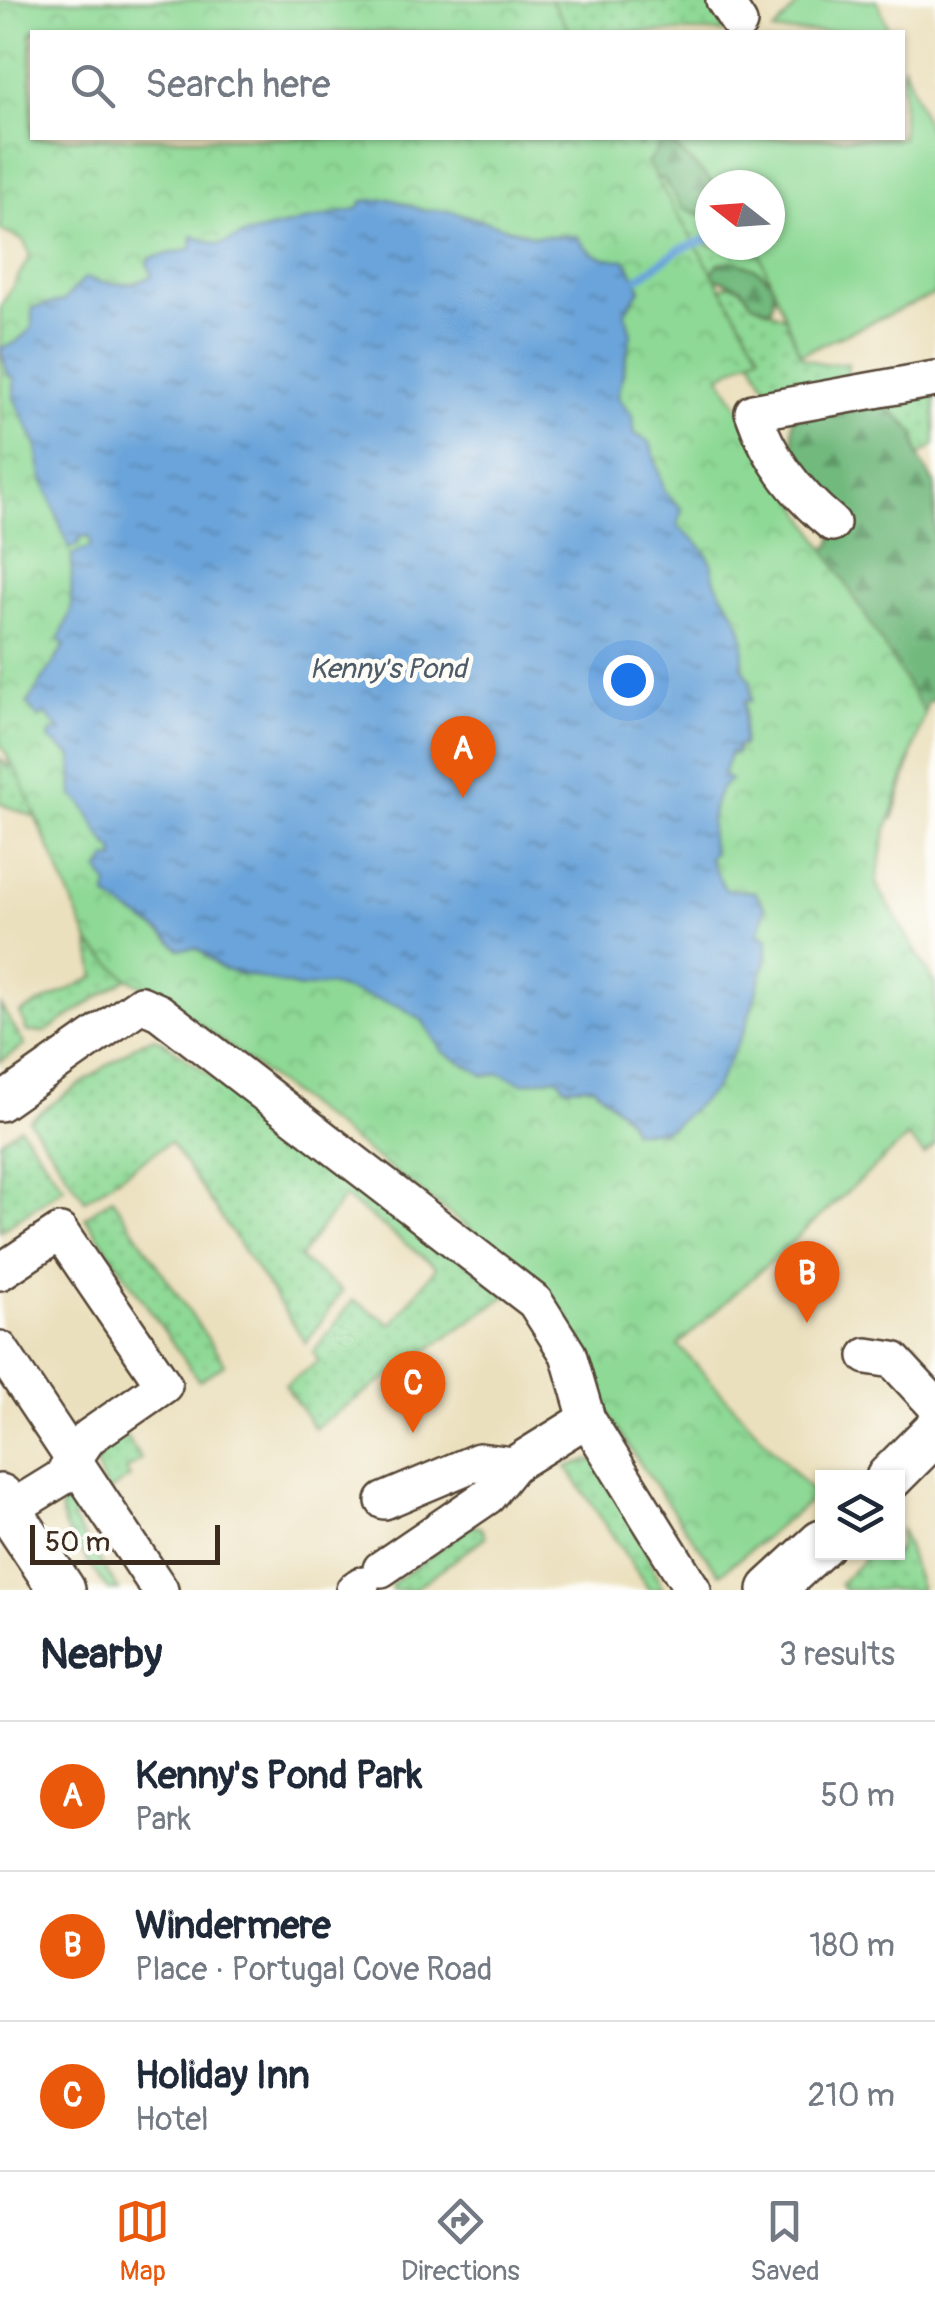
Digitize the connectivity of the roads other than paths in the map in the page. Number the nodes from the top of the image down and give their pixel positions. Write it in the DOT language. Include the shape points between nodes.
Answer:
graph roads {
  1 [pos="935,379"];
  2 [pos="832,523"];
  3 [pos="0,1103"];
  4 [pos="0,1272"];
  5 [pos="0,1349"];
  6 [pos="868,1356"];
  7 [pos="935,1406"];
  8 [pos="588,1419"];
  9 [pos="935,1432"];
  10 [pos="76,1459"];
  11 [pos="513,1465"];
  12 [pos="897,1470"];
  13 [pos="384,1501"];
  14 [pos="5,1503"];
  15 [pos="815,1549"];
  16 [pos="365,1581"];
  17 [pos="62,1590"];
  18 [pos="160,1590"];
  19 [pos="693,1590"];
  20 [pos="771,1590"];
  1 -- 2 [label="lane" via="752,412 789,480"];
  3 -- 8 [label="lane" via="140,1004 148,1005 521,1286 568,1354"];
  4 -- 10 [label="lane" via="60,1232 164,1385 89,1437"];
  5 -- 10 [label="lane"];
  6 -- 7 [label="lane" via="893,1360"];
  8 -- 11 [label="lane"];
  8 -- 19 [label="lane"];
  9 -- 12 [label="main road"];
  10 -- 14 [label="lane" via="62,1478"];
  10 -- 18 [label="lane"];
  11 -- 13 [label="lane" via="479,1460"];
  11 -- 16 [label="lane" via="488,1496"];
  14 -- 17 [label="main road"];
  15 -- 20 [label="main road"];
}
